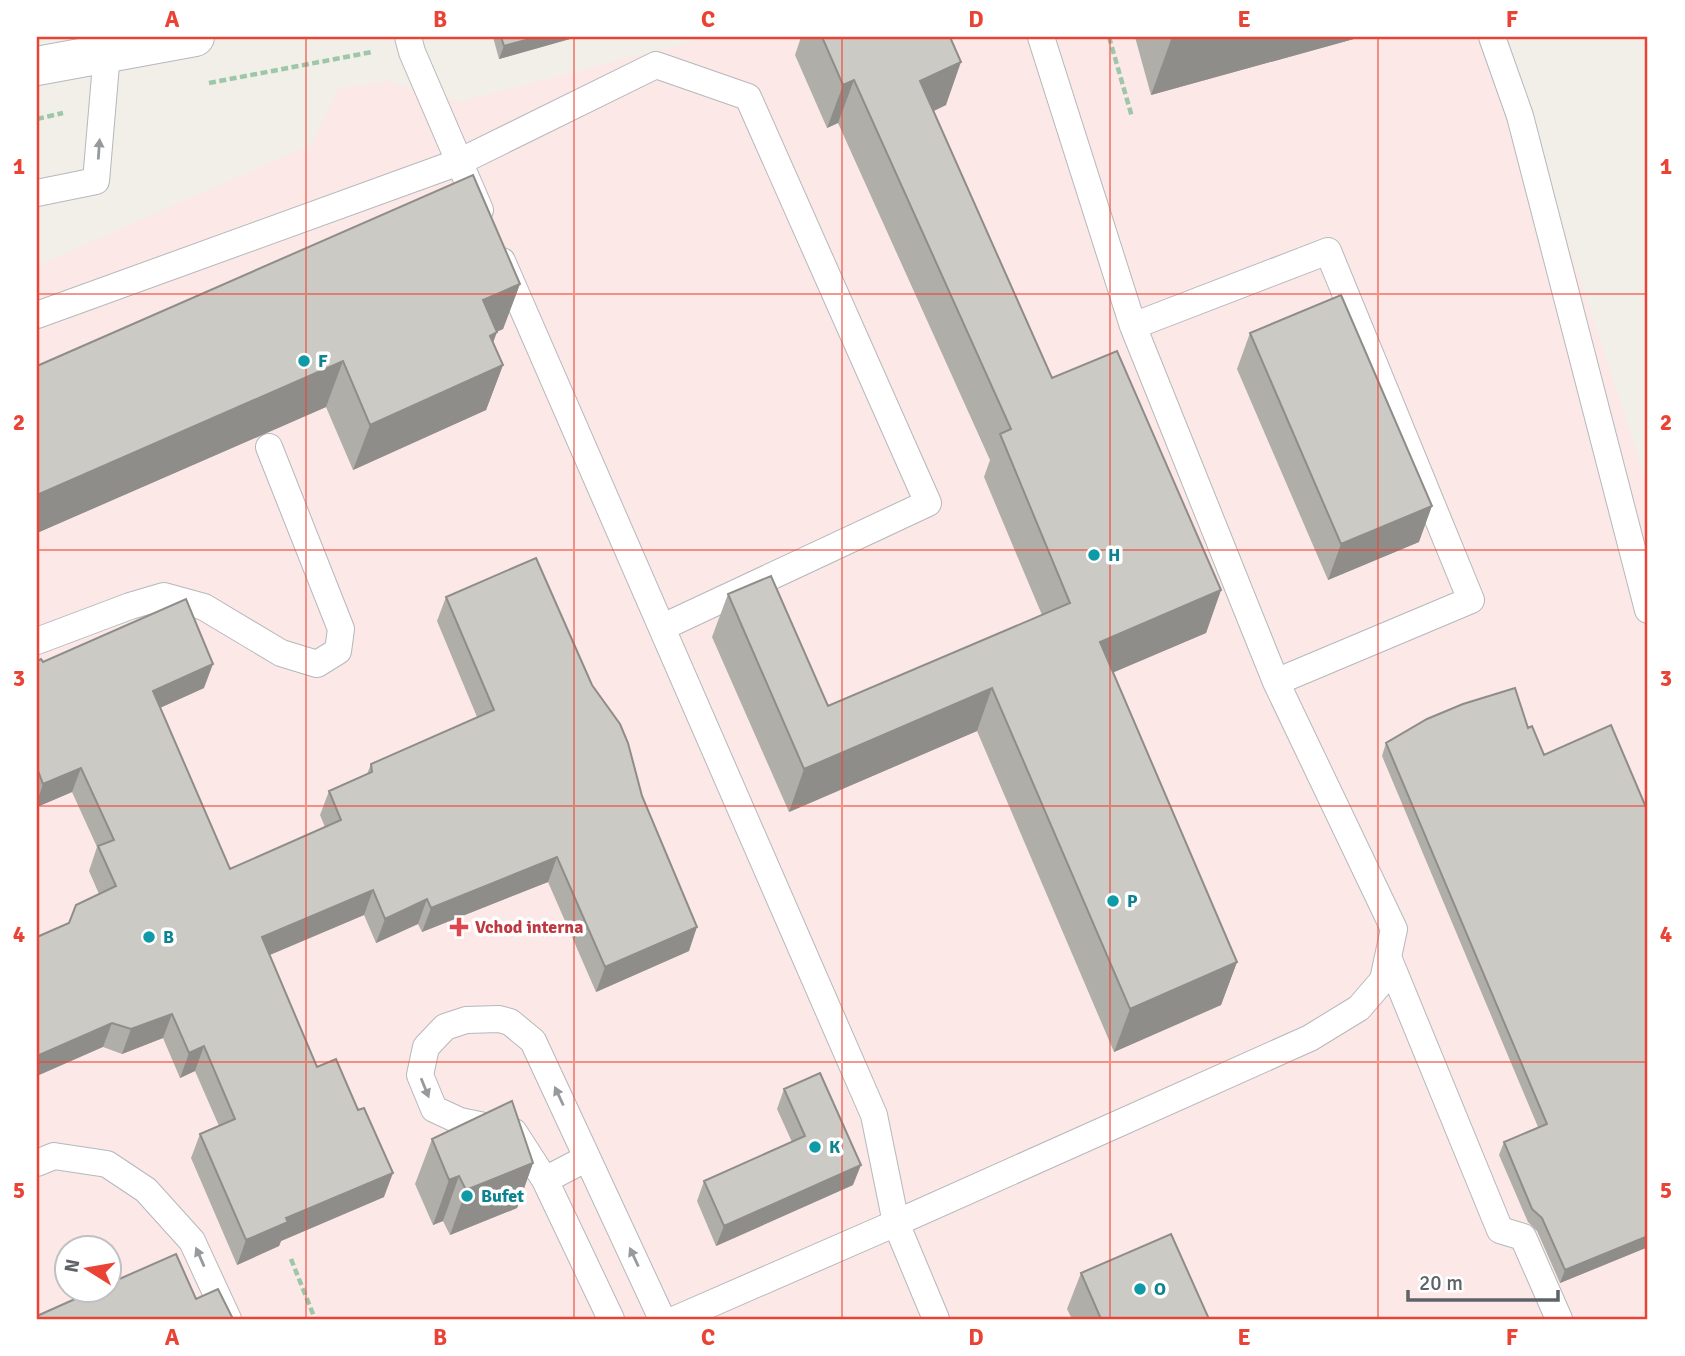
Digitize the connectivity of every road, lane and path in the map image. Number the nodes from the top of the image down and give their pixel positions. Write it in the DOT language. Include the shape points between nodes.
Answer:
graph roads {
  1 [pos="195,37"];
  2 [pos="1041,37"];
  3 [pos="1109,37"];
  4 [pos="1492,37"];
  5 [pos="410,44"];
  6 [pos="107,53"];
  7 [pos="37,66"];
  8 [pos="207,83"];
  9 [pos="102,104"];
  10 [pos="1132,117"];
  11 [pos="37,119"];
  12 [pos="459,162"];
  13 [pos="37,193"];
  14 [pos="37,316"];
  15 [pos="1133,326"];
  16 [pos="269,447"];
  17 [pos="1648,610"];
  18 [pos="663,627"];
  19 [pos="37,641"];
  20 [pos="1276,682"];
  21 [pos="1388,957"];
  22 [pos="587,1158"];
  23 [pos="37,1163"];
  24 [pos="545,1180"];
  25 [pos="896,1223"];
  26 [pos="291,1259"];
  27 [pos="228,1319"];
  28 [pos="315,1319"];
  29 [pos="611,1319"];
  30 [pos="662,1319"];
  31 [pos="676,1319"];
  32 [pos="936,1319"];
  33 [pos="1559,1319"];
  1 -- 6 [label="street"];
  2 -- 15 [label="lane"];
  3 -- 10 [label="path"];
  4 -- 17 [label="lane" via="1520,116"];
  5 -- 8 [label="path"];
  5 -- 12 [label="lane"];
  6 -- 7 [label="street"];
  6 -- 9 [label="lane"];
  9 -- 11 [label="path"];
  13 -- 9 [label="lane, one-way" via="96,181"];
  12 -- 14 [label="lane"];
  12 -- 18 [label="lane"];
  12 -- 18 [label="lane" via="656,65 748,97 928,503"];
  15 -- 20 [label="lane"];
  15 -- 20 [label="lane" via="1328,251 1471,600"];
  16 -- 19 [label="lane" via="341,629 338,651 317,664 281,653 204,607 164,596"];
  18 -- 25 [label="lane" via="874,1115"];
  20 -- 21 [label="lane" via="1394,929"];
  21 -- 25 [label="lane" via="1383,980 1359,1008 1310,1038"];
  21 -- 33 [label="lane" via="1500,1230 1523,1237"];
  22 -- 24 [label="lane"];
  22 -- 24 [label="lane, one-way" via="533,1041 499,1018 445,1027 426,1046 420,1075 434,1109 460,1121 514,1132"];
  30 -- 22 [label="lane, one-way"];
  27 -- 23 [label="lane, one-way" via="192,1241 146,1190 107,1164 54,1156"];
  24 -- 29 [label="lane"];
  25 -- 31 [label="lane"];
  25 -- 32 [label="lane"];
  26 -- 28 [label="path"];
}
